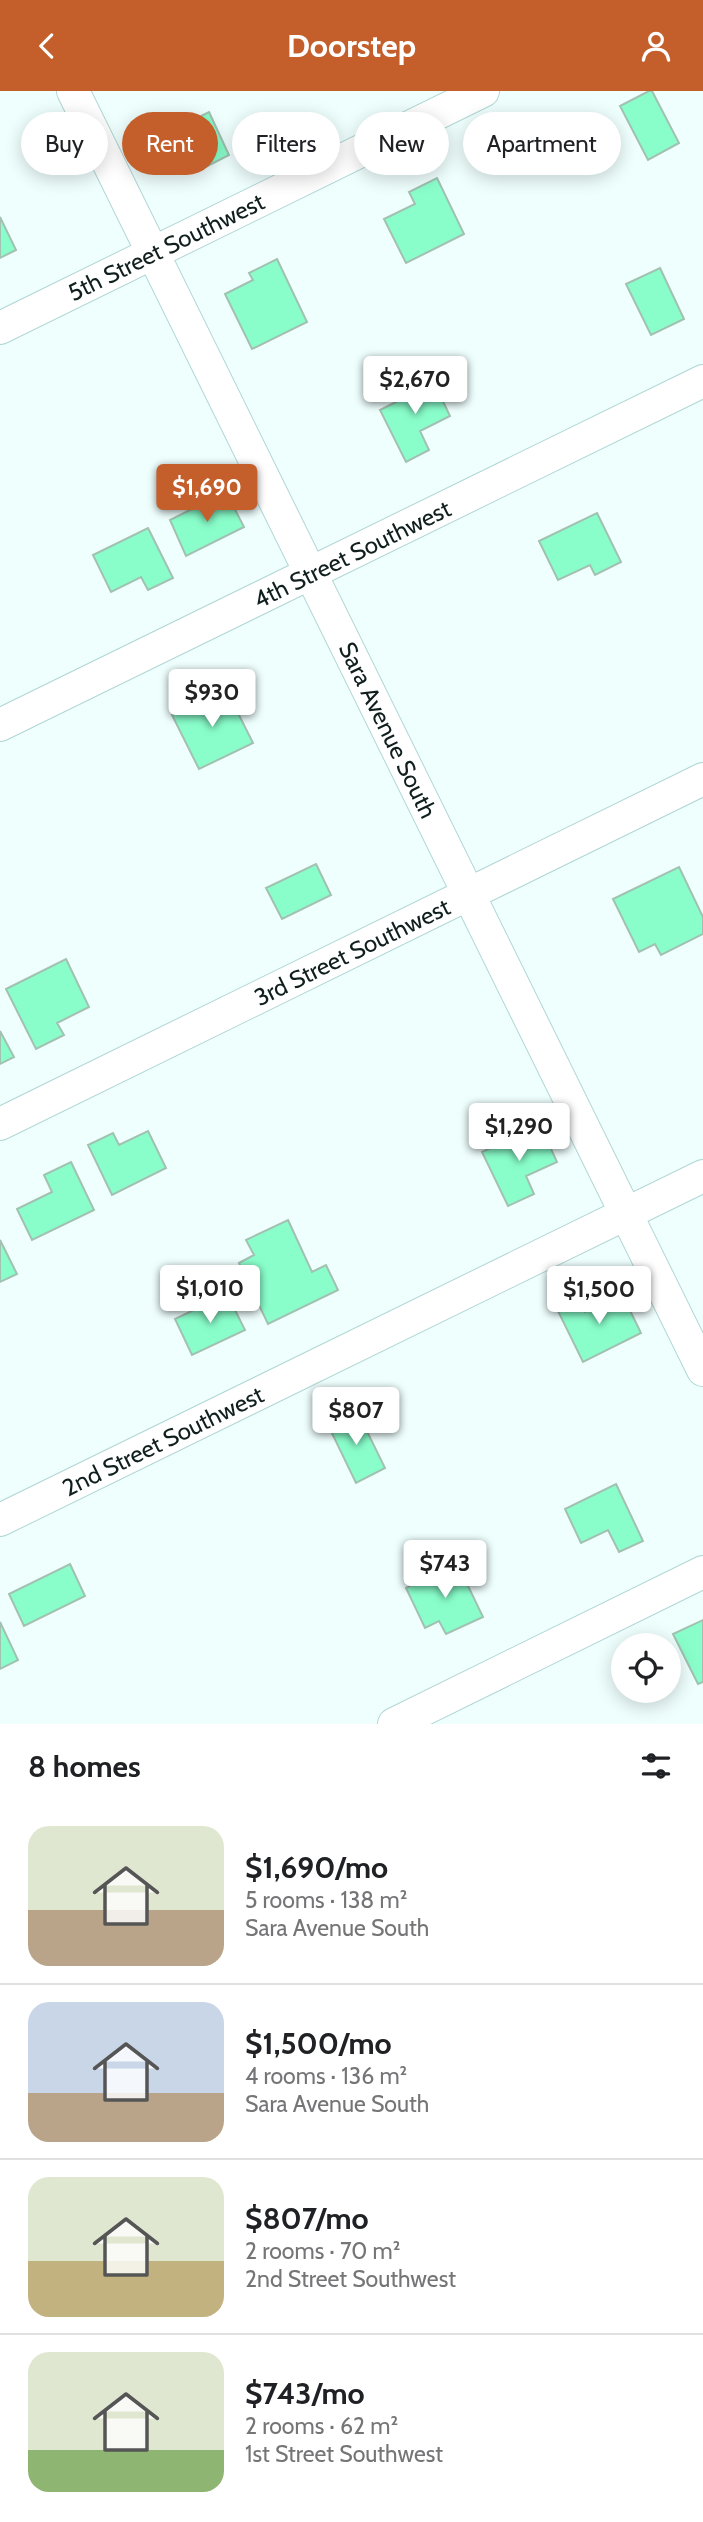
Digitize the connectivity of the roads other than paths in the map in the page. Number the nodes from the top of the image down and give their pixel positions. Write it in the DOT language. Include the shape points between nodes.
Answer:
graph roads {
  1 [pos="73,91"];
  2 [pos="483,91"];
  3 [pos="153,253"];
  4 [pos="0,328"];
  5 [pos="703,381"];
  6 [pos="311,575"];
  7 [pos="0,726"];
  8 [pos="703,779"];
  9 [pos="468,895"];
  10 [pos="0,1124"];
  11 [pos="703,1175"];
  12 [pos="625,1214"];
  13 [pos="703,1370"];
  14 [pos="0,1520"];
  15 [pos="703,1572"];
  16 [pos="449,1712"];
  17 [pos="394,1724"];
  1 -- 3 [label="street, Sara Avenue South"];
  2 -- 3 [label="street, 5th Street Southwest"];
  3 -- 4 [label="street, 5th Street Southwest"];
  3 -- 6 [label="street, Sara Avenue South"];
  5 -- 6 [label="street, 4th Street Southwest"];
  6 -- 7 [label="street, 4th Street Southwest"];
  6 -- 9 [label="street, Sara Avenue South"];
  8 -- 9 [label="street, 3rd Street Southwest"];
  9 -- 10 [label="street, 3rd Street Southwest"];
  9 -- 12 [label="street, Sara Avenue South"];
  11 -- 12 [label="street, 2nd Street Southwest"];
  12 -- 13 [label="street, Sara Avenue South"];
  12 -- 14 [label="street, 2nd Street Southwest"];
  15 -- 16 [label="street"];
  16 -- 17 [label="street"];
}
